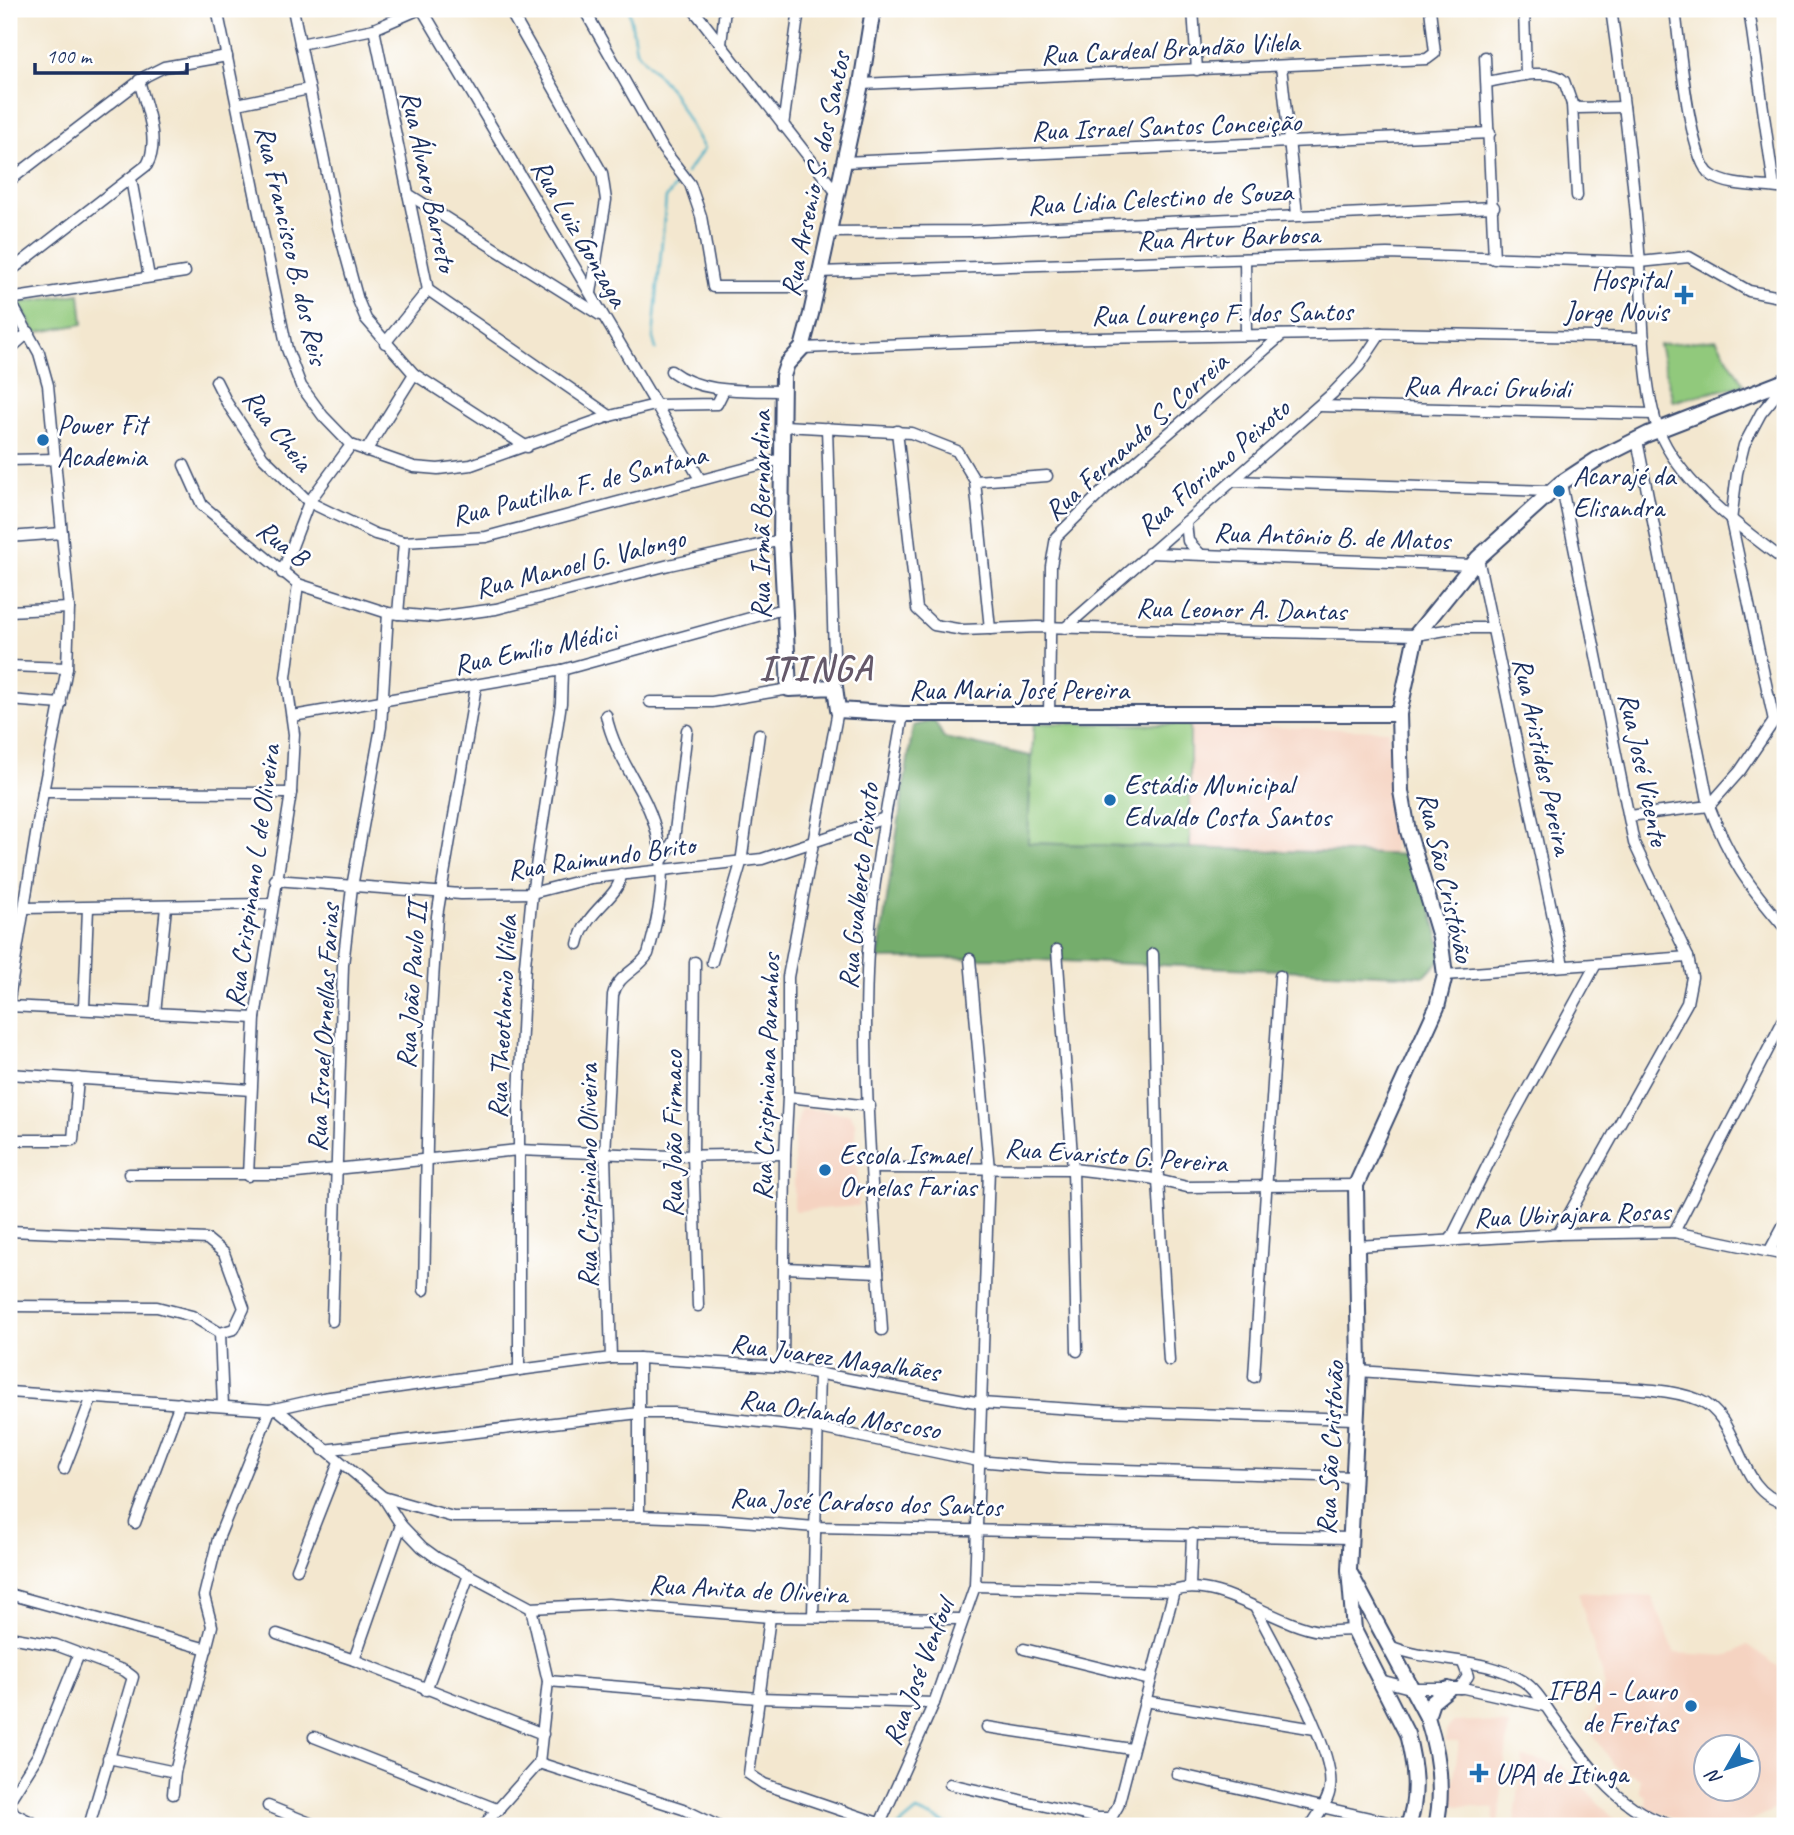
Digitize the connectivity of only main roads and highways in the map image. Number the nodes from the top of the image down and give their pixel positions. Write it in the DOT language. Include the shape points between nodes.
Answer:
graph roads {
  1 [pos="873,9"];
  2 [pos="802,348"];
  3 [pos="1785,383"];
  4 [pos="838,710"];
  5 [pos="1399,714"];
  6 [pos="1349,1570"];
  7 [pos="1375,1620"];
  8 [pos="1354,1630"];
  9 [pos="1454,1688"];
  10 [pos="1426,1717"];
  11 [pos="1407,1826"];
  12 [pos="1436,1826"];
  1 -- 2 [label="main road, Rua Arsenio S. dos Santos" via="861,84"];
  2 -- 4 [label="main road, Rua Irmã Bernardina" via="784,370 783,391 781,540 789,689 835,687"];
  3 -- 5 [label="main road, Rua São Cristóvão" via="1658,430 1596,460 1556,487 1475,561 1416,635"];
  4 -- 5 [label="main road, Rua Maria José Pereira" via="903,714"];
  5 -- 6 [label="main road, Rua São Cristóvão" via="1404,810 1438,928 1446,975 1437,1007 1356,1185 1359,1371"];
  6 -- 7 [label="main road, Rua São Cristóvão"];
  6 -- 8 [label="main road, Rua São Cristóvão"];
  7 -- 8 [label="main road" via="1360,1618"];
  7 -- 10 [label="main road, Rua São Cristóvão"];
  8 -- 11 [label="main road, Rua São Cristóvão" via="1412,1751 1415,1788"];
  9 -- 10 [label="main road" via="1432,1702"];
  10 -- 12 [label="main road, Rua São Cristóvão" via="1434,1741 1440,1798"];
}
